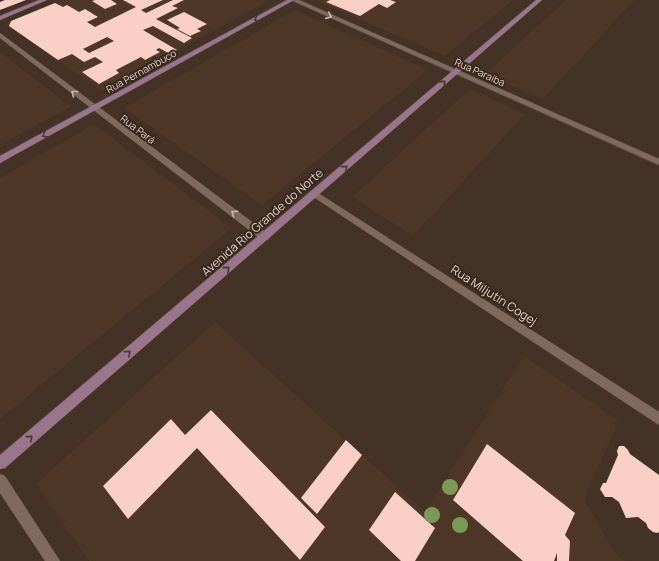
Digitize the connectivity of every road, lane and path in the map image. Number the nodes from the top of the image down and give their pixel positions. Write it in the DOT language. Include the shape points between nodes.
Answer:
graph roads {
  1 [pos="44,0"];
  2 [pos="293,0"];
  3 [pos="539,0"];
  4 [pos="0,18"];
  5 [pos="0,36"];
  6 [pos="456,72"];
  7 [pos="94,108"];
  8 [pos="0,160"];
  9 [pos="659,162"];
  10 [pos="315,194"];
  11 [pos="265,237"];
  12 [pos="659,419"];
  13 [pos="0,463"];
  14 [pos="0,481"];
  15 [pos="53,561"];
  1 -- 4 [label="street"];
  2 -- 6 [label="street, Rua Paraiba, one-way"];
  2 -- 7 [label="street, Rua Pernambuco, one-way"];
  3 -- 6 [label="street, Avenida Rio Grande do Norte"];
  7 -- 5 [label="street, Rua Pará, one-way"];
  6 -- 9 [label="street, Rua Paraiba"];
  10 -- 6 [label="street, Avenida Rio Grande do Norte, one-way"];
  7 -- 8 [label="street, Rua Pernambuco, one-way"];
  11 -- 7 [label="street, Rua Pará, one-way"];
  10 -- 11 [label="street, Avenida Rio Grande do Norte"];
  10 -- 12 [label="street, Rua Miljutin Cogej"];
  13 -- 11 [label="street, Avenida Rio Grande do Norte, one-way"];
  14 -- 15 [label="street"];
}
